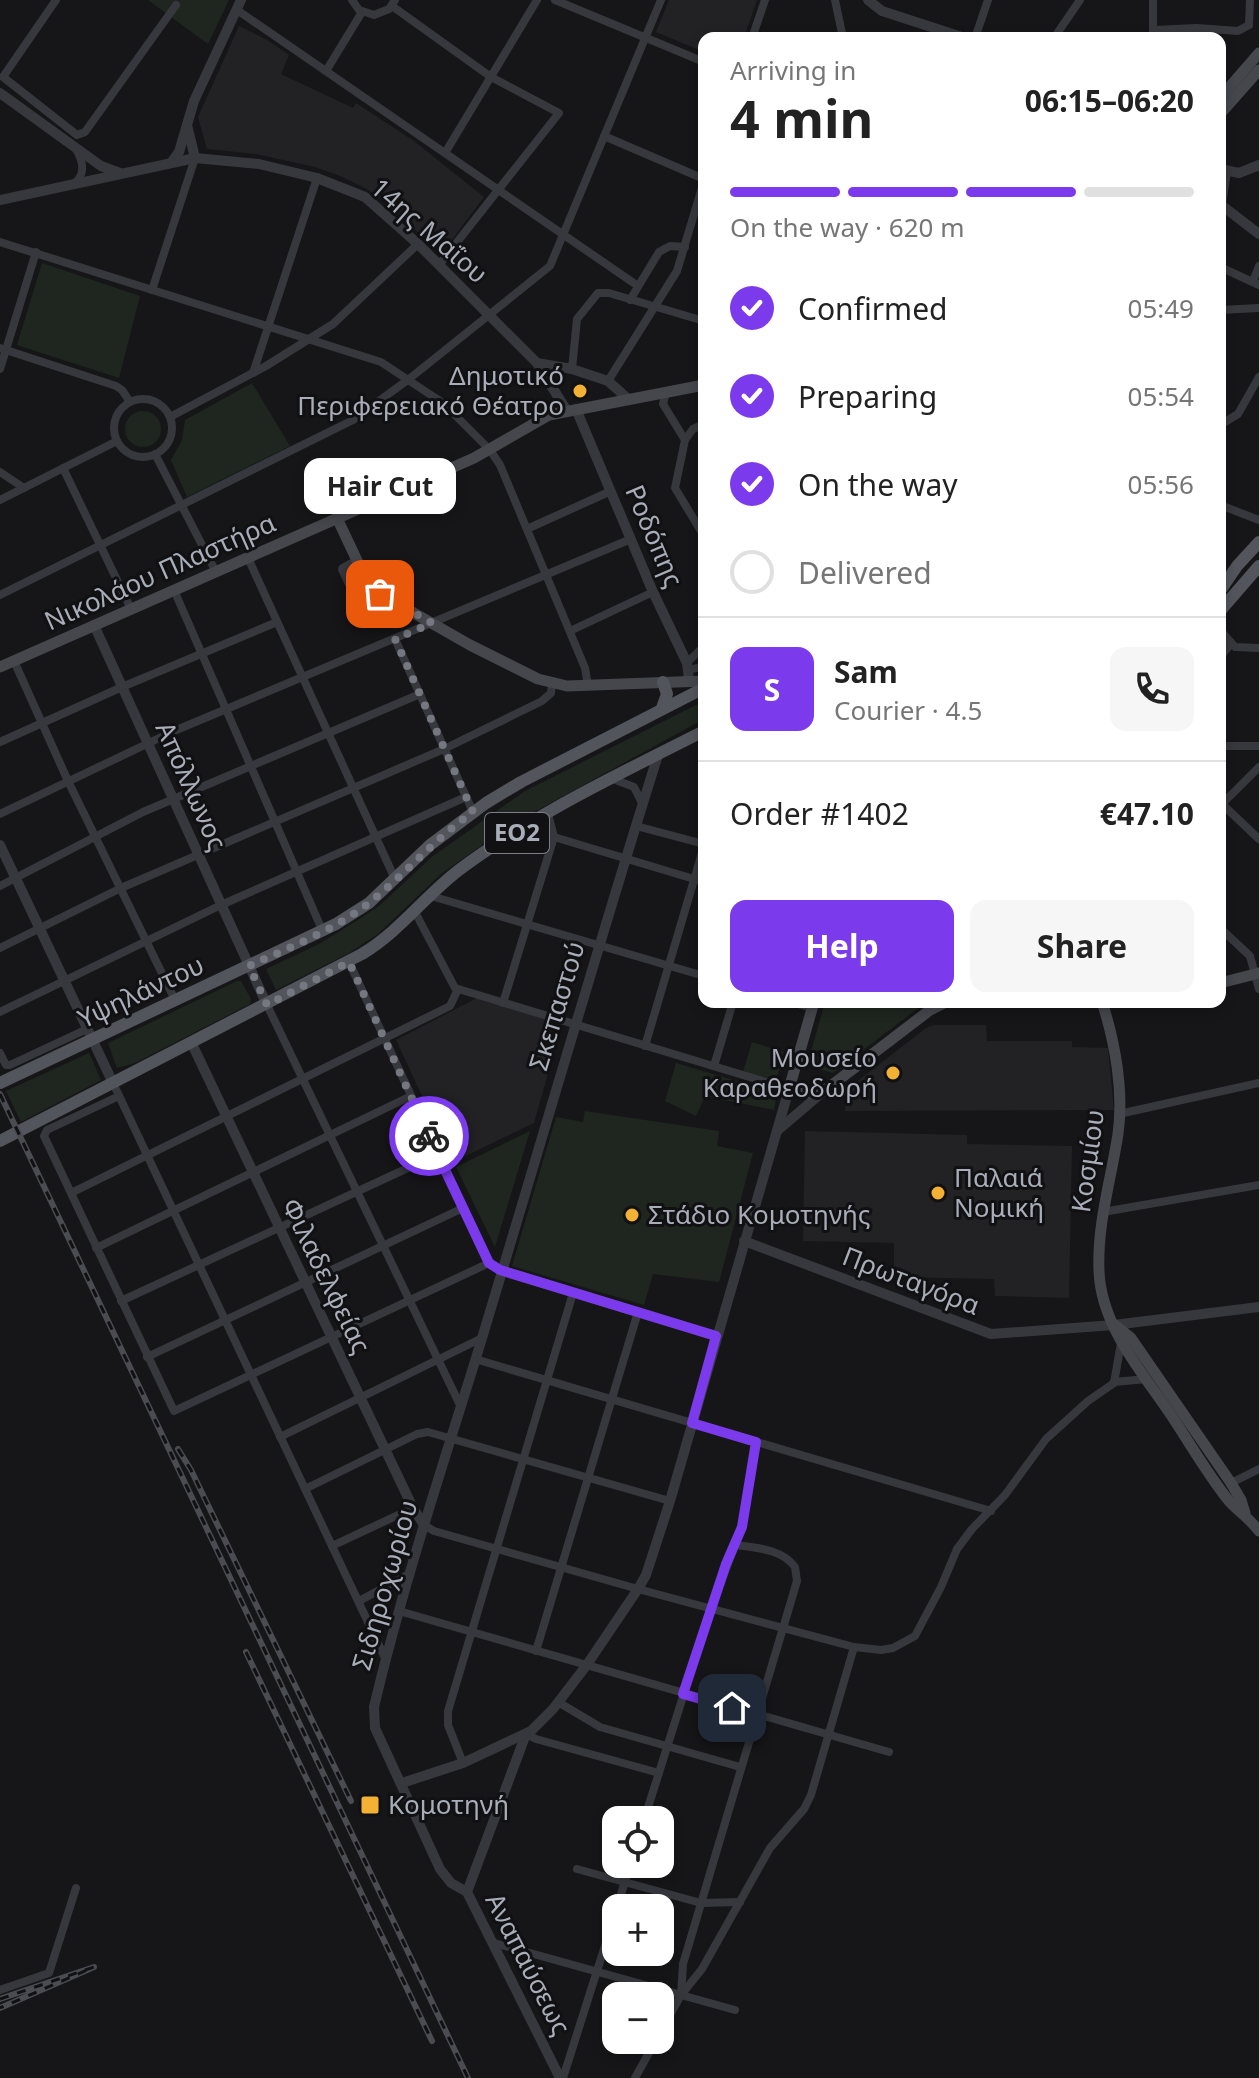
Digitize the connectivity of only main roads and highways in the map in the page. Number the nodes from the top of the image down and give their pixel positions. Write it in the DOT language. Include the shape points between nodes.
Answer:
graph roads {
  1 [pos="1259,53"];
  2 [pos="1259,70"];
  3 [pos="1226,91"];
  4 [pos="1226,107"];
  5 [pos="698,386"];
  6 [pos="337,518"];
  7 [pos="1259,542"];
  8 [pos="1259,566"];
  9 [pos="1226,574"];
  10 [pos="1226,604"];
  11 [pos="0,667"];
  12 [pos="698,677"];
  13 [pos="663,682"];
  14 [pos="698,691"];
  15 [pos="662,708"];
  16 [pos="698,734"];
  17 [pos="1257,973"];
  18 [pos="1226,981"];
  19 [pos="812,1008"];
  20 [pos="934,1008"];
  21 [pos="1104,1008"];
  22 [pos="0,1083"];
  23 [pos="0,1141"];
  24 [pos="1114,1325"];
  25 [pos="1245,1513"];
  26 [pos="1259,1531"];
  1 -- 3 [label="main road"];
  2 -- 4 [label="main road"];
  5 -- 6 [label="main road, Νικολάου Πλαστήρα" via="571,410 533,423 490,450"];
  6 -- 11 [label="main road, Νικολάου Πλαστήρα"];
  6 -- 13 [label="main road" via="370,588 481,651 552,684"];
  7 -- 9 [label="main road"];
  8 -- 10 [label="main road"];
  12 -- 13 [label="main road" via="688,671"];
  13 -- 15 [label="main road" via="667,694"];
  14 -- 15 [label="main road, Υψηλάντου / ΕΟ2"];
  15 -- 22 [label="main road, Υψηλάντου / ΕΟ2" via="473,812 361,909 323,932 90,1034"];
  16 -- 23 [label="main road, ΕΟ2" via="548,814 460,870 383,940 349,962"];
  17 -- 18 [label="main road"];
  19 -- 20 [label="main road" via="789,1089 812,1094 828,1088"];
  21 -- 24 [label="main road, Κοσμίου" via="1112,1033 1119,1114 1099,1244 1099,1278"];
  24 -- 25 [label="main road, Κοσμίου" via="1218,1486"];
  24 -- 25 [label="main road, Κοσμίου" via="1131,1338 1231,1483"];
  25 -- 26 [label="main road, Κοσμίου"];
}
